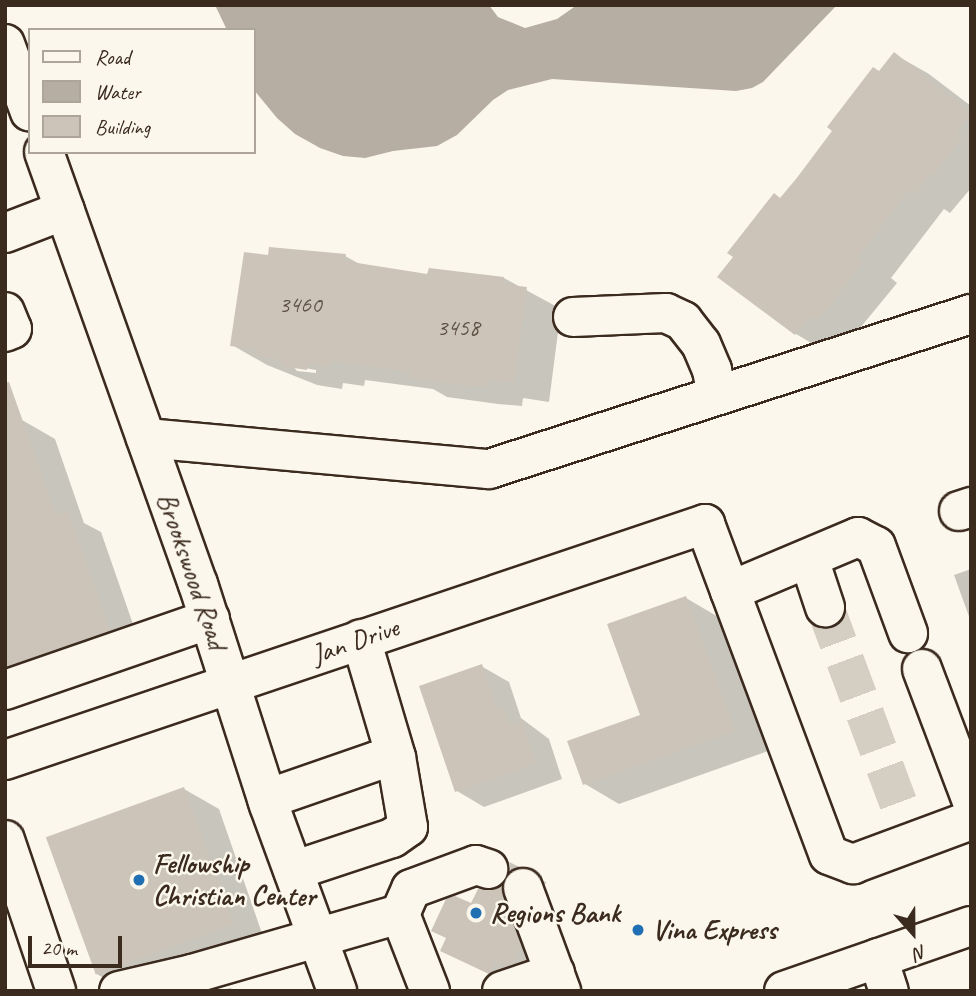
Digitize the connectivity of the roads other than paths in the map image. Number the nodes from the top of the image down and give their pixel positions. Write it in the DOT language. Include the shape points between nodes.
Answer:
graph roads {
  1 [pos="5,44"];
  2 [pos="28,107"];
  3 [pos="45,154"];
  4 [pos="65,210"];
  5 [pos="5,233"];
  6 [pos="5,312"];
  7 [pos="971,314"];
  8 [pos="573,317"];
  9 [pos="5,332"];
  10 [pos="717,395"];
  11 [pos="146,438"];
  12 [pos="809,559"];
  13 [pos="730,591"];
  14 [pos="825,607"];
  15 [pos="209,619"];
  16 [pos="908,633"];
  17 [pos="361,639"];
  18 [pos="922,669"];
  19 [pos="230,683"];
  20 [pos="5,690"];
  21 [pos="396,757"];
  22 [pos="5,760"];
  23 [pos="267,799"];
  24 [pos="971,799"];
  25 [pos="971,820"];
  26 [pos="5,841"];
  27 [pos="488,869"];
  28 [pos="293,871"];
  29 [pos="523,888"];
  30 [pos="400,914"];
  31 [pos="971,926"];
  32 [pos="318,938"];
  33 [pos="883,974"];
  34 [pos="558,982"];
  35 [pos="188,983"];
  36 [pos="56,991"];
  37 [pos="119,991"];
  38 [pos="337,991"];
  39 [pos="430,991"];
  40 [pos="502,991"];
  41 [pos="783,991"];
  1 -- 2 [label="street"];
  3 -- 4 [label="street, Brookswood Road"];
  4 -- 5 [label="street"];
  4 -- 11 [label="street, Brookswood Road"];
  6 -- 9 [label="street" via="12,329"];
  7 -- 10 [label="street"];
  8 -- 10 [label="street" via="666,313 683,321 701,344"];
  10 -- 11 [label="street" via="489,469"];
  11 -- 15 [label="street, Brookswood Road"];
  12 -- 13 [label="street"];
  12 -- 14 [label="street"];
  12 -- 16 [label="street" via="858,537 876,546"];
  13 -- 17 [label="street, Jan Drive" via="705,524"];
  13 -- 25 [label="street" via="829,855 853,864 907,827"];
  15 -- 19 [label="street, Brookswood Road"];
  15 -- 20 [label="street"];
  17 -- 19 [label="street, Jan Drive"];
  17 -- 21 [label="street"];
  18 -- 24 [label="street"];
  19 -- 22 [label="street, Jan Drive"];
  19 -- 23 [label="street, Brookswood Road"];
  21 -- 23 [label="street"];
  21 -- 28 [label="street" via="408,827 392,838"];
  23 -- 28 [label="street, Brookswood Road"];
  26 -- 36 [label="street"];
  27 -- 30 [label="street" via="476,865 411,889"];
  28 -- 32 [label="street, Brookswood Road"];
  29 -- 34 [label="street"];
  30 -- 32 [label="street"];
  30 -- 39 [label="street"];
  31 -- 33 [label="street"];
  32 -- 35 [label="street"];
  32 -- 38 [label="street, Brookswood Road"];
  33 -- 41 [label="street"];
  34 -- 40 [label="street"];
  35 -- 37 [label="street"];
}
